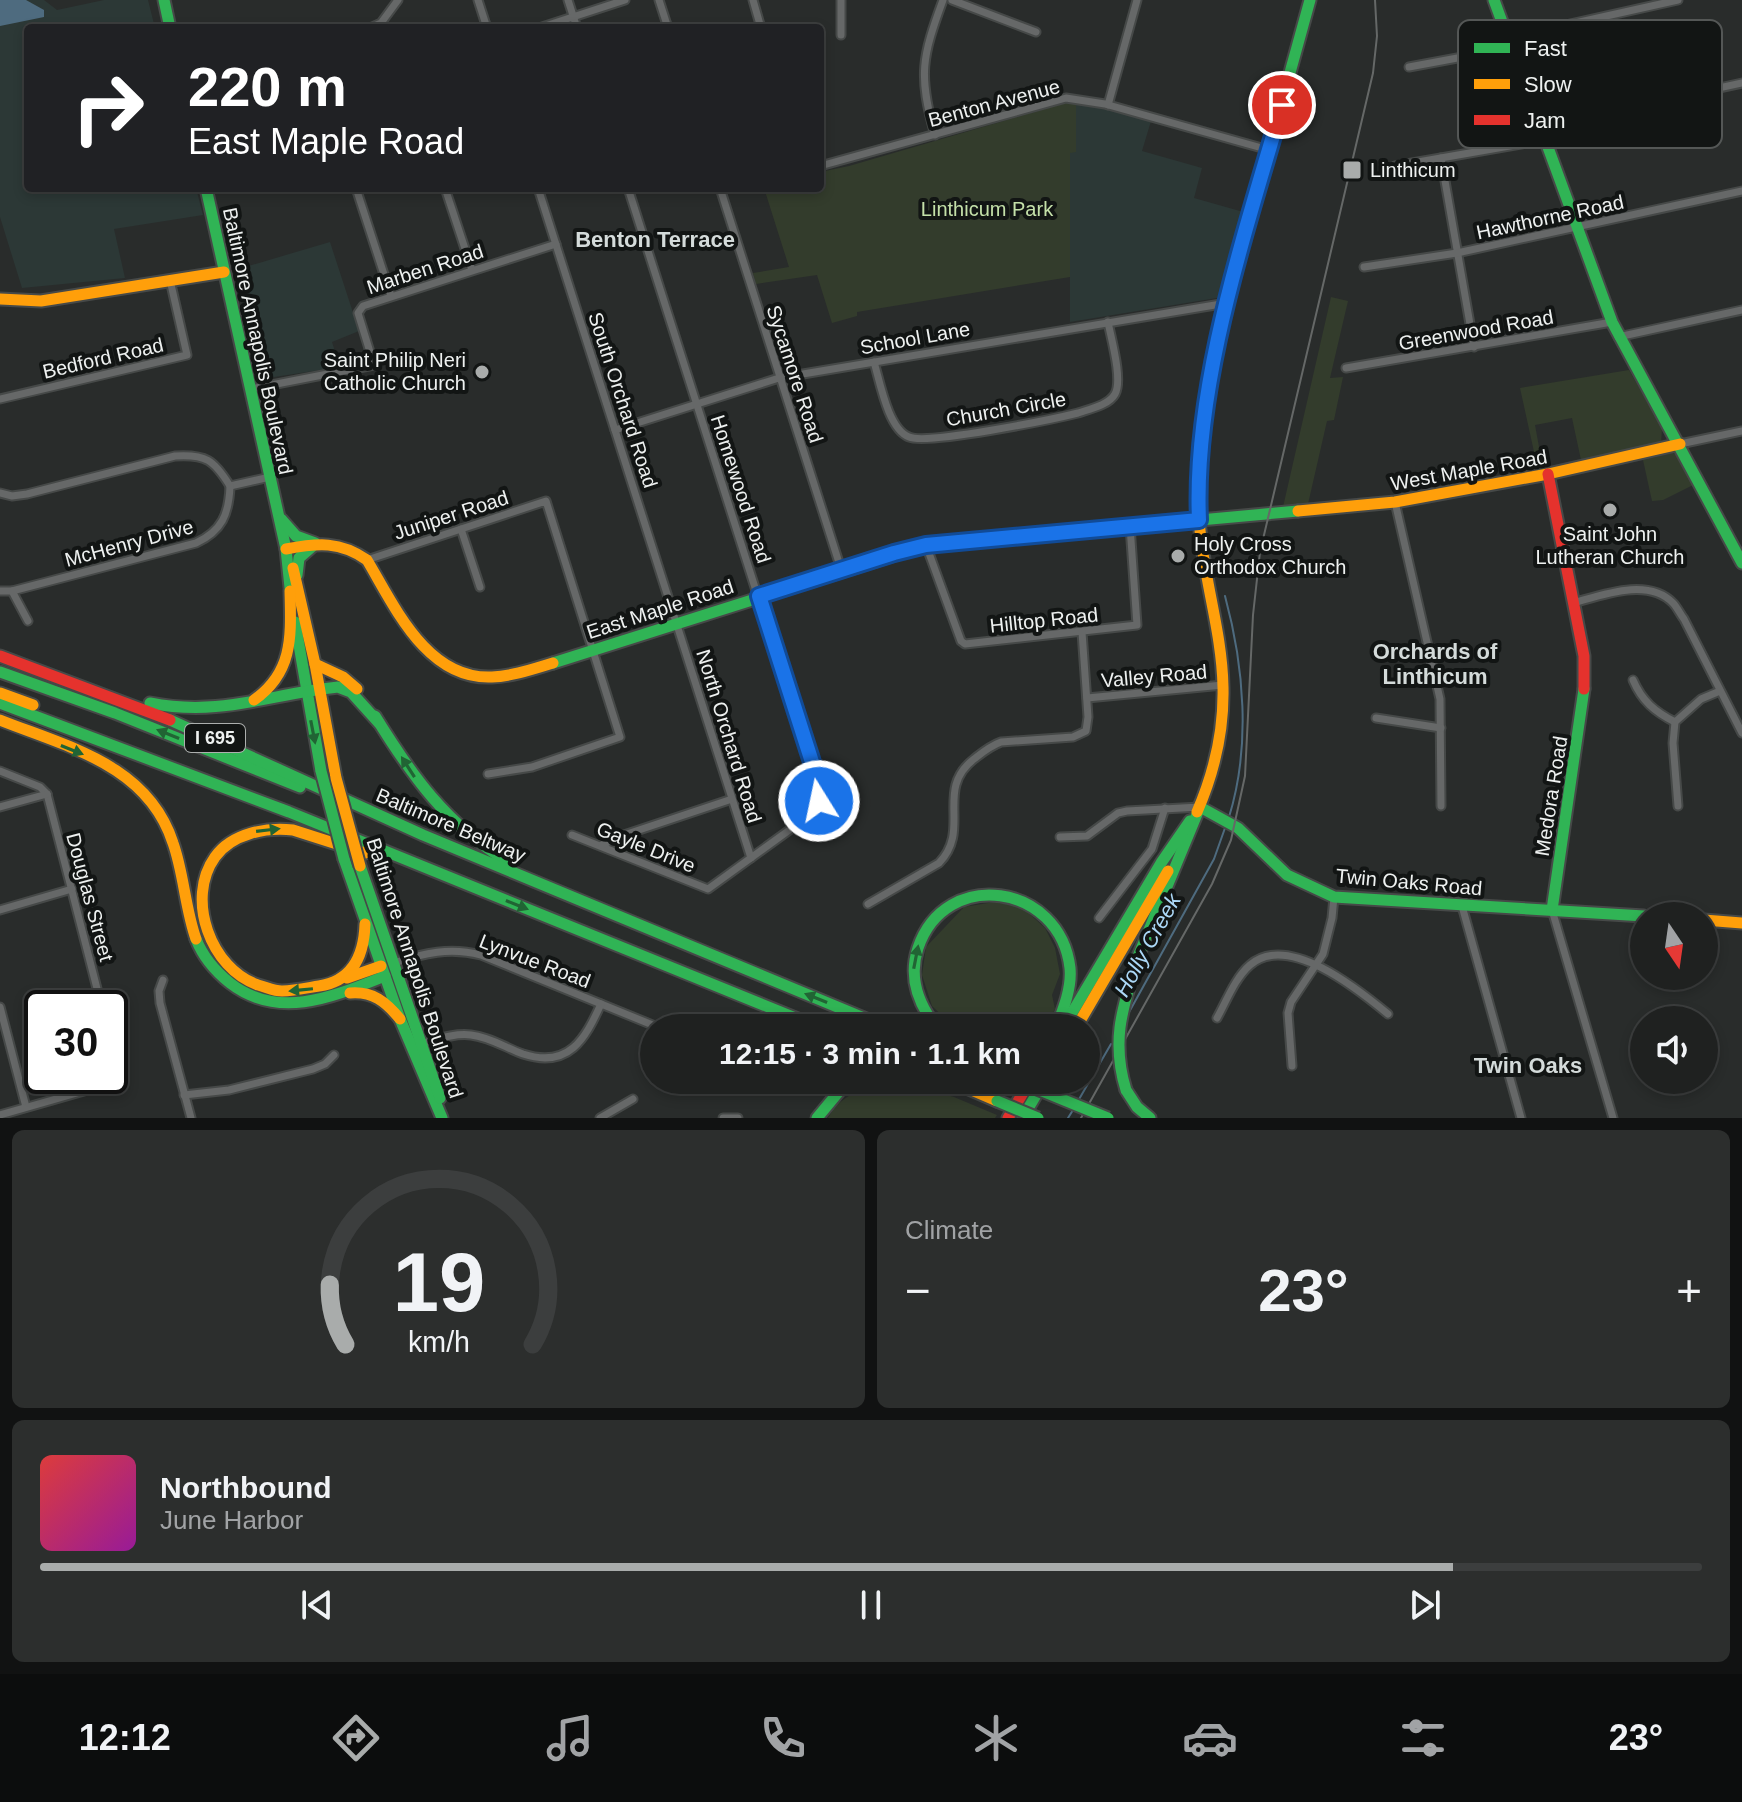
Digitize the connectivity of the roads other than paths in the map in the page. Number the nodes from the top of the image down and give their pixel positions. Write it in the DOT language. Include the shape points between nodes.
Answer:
graph roads {
  1 [pos="164,0"];
  2 [pos="398,0"];
  3 [pos="478,0"];
  4 [pos="568,0"];
  5 [pos="625,0"];
  6 [pos="659,0"];
  7 [pos="753,0"];
  8 [pos="841,0"];
  9 [pos="943,0"];
  10 [pos="952,0"];
  11 [pos="1137,0"];
  12 [pos="1310,0"];
  13 [pos="1494,0"];
  14 [pos="1678,0"];
  15 [pos="574,17"];
  16 [pos="1501,20"];
  17 [pos="1600,20"];
  18 [pos="169,24"];
  19 [pos="384,24"];
  20 [pos="486,24"];
  21 [pos="552,24"];
  22 [pos="576,24"];
  23 [pos="667,24"];
  24 [pos="760,24"];
  25 [pos="1036,32"];
  26 [pos="841,35"];
  27 [pos="1458,55"];
  28 [pos="1409,67"];
  29 [pos="1742,83"];
  30 [pos="1722,87"];
  31 [pos="1108,105"];
  32 [pos="935,135"];
  33 [pos="1498,148"];
  34 [pos="1547,148"];
  35 [pos="1269,150"];
  36 [pos="1441,158"];
  37 [pos="824,165"];
  38 [pos="1395,166"];
  39 [pos="1742,191"];
  40 [pos="207,192"];
  41 [pos="357,192"];
  42 [pos="446,192"];
  43 [pos="539,192"];
  44 [pos="629,192"];
  45 [pos="721,192"];
  46 [pos="1577,228"];
  47 [pos="556,244"];
  48 [pos="1457,253"];
  49 [pos="1364,267"];
  50 [pos="472,270"];
  51 [pos="224,272"];
  52 [pos="170,280"];
  53 [pos="391,296"];
  54 [pos="0,299"];
  55 [pos="1227,303"];
  56 [pos="1742,310"];
  57 [pos="1108,322"];
  58 [pos="1612,322"];
  59 [pos="1618,337"];
  60 [pos="1474,347"];
  61 [pos="874,362"];
  62 [pos="1346,368"];
  63 [pos="779,378"];
  64 [pos="251,389"];
  65 [pos="0,399"];
  66 [pos="697,404"];
  67 [pos="615,430"];
  68 [pos="1742,431"];
  69 [pos="1680,444"];
  70 [pos="1548,474"];
  71 [pos="270,477"];
  72 [pos="230,486"];
  73 [pos="0,493"];
  74 [pos="1395,502"];
  75 [pos="278,516"];
  76 [pos="1199,520"];
  77 [pos="1130,526"];
  78 [pos="461,529"];
  79 [pos="315,543"];
  80 [pos="926,545"];
  81 [pos="286,549"];
  82 [pos="367,560"];
  83 [pos="1742,563"];
  84 [pos="841,569"];
  85 [pos="296,578"];
  86 [pos="480,587"];
  87 [pos="0,591"];
  88 [pos="12,591"];
  89 [pos="290,591"];
  90 [pos="759,596"];
  91 [pos="1573,603"];
  92 [pos="28,621"];
  93 [pos="677,623"];
  94 [pos="1082,632"];
  95 [pos="594,649"];
  96 [pos="0,656"];
  97 [pos="315,664"];
  98 [pos="29,666"];
  99 [pos="0,672"];
  100 [pos="1633,680"];
  101 [pos="1223,685"];
  102 [pos="319,690"];
  103 [pos="1720,691"];
  104 [pos="0,693"];
  105 [pos="306,693"];
  106 [pos="1087,698"];
  107 [pos="0,703"];
  108 [pos="242,706"];
  109 [pos="1376,718"];
  110 [pos="0,720"];
  111 [pos="1675,722"];
  112 [pos="379,723"];
  113 [pos="1441,728"];
  114 [pos="1742,733"];
  115 [pos="0,771"];
  116 [pos="488,774"];
  117 [pos="47,794"];
  118 [pos="732,799"];
  119 [pos="819,801"];
  120 [pos="1441,806"];
  121 [pos="1678,806"];
  122 [pos="0,807"];
  123 [pos="1200,807"];
  124 [pos="1165,808"];
  125 [pos="289,812"];
  126 [pos="423,835"];
  127 [pos="572,835"];
  128 [pos="1060,837"];
  129 [pos="602,845"];
  130 [pos="403,858"];
  131 [pos="751,858"];
  132 [pos="72,889"];
  133 [pos="708,889"];
  134 [pos="571,896"];
  135 [pos="1334,897"];
  136 [pos="710,899"];
  137 [pos="868,904"];
  138 [pos="1462,906"];
  139 [pos="0,910"];
  140 [pos="1552,910"];
  141 [pos="1630,915"];
  142 [pos="1099,918"];
  143 [pos="1718,921"];
  144 [pos="1742,923"];
  145 [pos="365,924"];
  146 [pos="394,963"];
  147 [pos="1317,965"];
  148 [pos="383,971"];
  149 [pos="163,980"];
  150 [pos="333,983"];
  151 [pos="97,990"];
  152 [pos="330,997"];
  153 [pos="601,1004"];
  154 [pos="0,1010"];
  155 [pos="786,1014"];
  156 [pos="854,1014"];
  157 [pos="925,1014"];
  158 [pos="1060,1014"];
  159 [pos="1071,1014"];
  160 [pos="1084,1014"];
  161 [pos="1388,1014"];
  162 [pos="1217,1018"];
  163 [pos="400,1019"];
  164 [pos="640,1020"];
  165 [pos="423,1043"];
  166 [pos="334,1055"];
  167 [pos="1292,1066"];
  168 [pos="73,1094"];
  169 [pos="837,1094"];
  170 [pos="980,1094"];
  171 [pos="1022,1094"];
  172 [pos="1037,1094"];
  173 [pos="1049,1094"];
  174 [pos="1059,1094"];
  175 [pos="184,1095"];
  176 [pos="633,1099"];
  177 [pos="26,1107"];
  178 [pos="0,1115"];
  179 [pos="191,1118"];
  180 [pos="444,1118"];
  181 [pos="600,1118"];
  182 [pos="723,1118"];
  183 [pos="738,1118"];
  184 [pos="817,1118"];
  185 [pos="1008,1118"];
  186 [pos="1023,1118"];
  187 [pos="1038,1118"];
  188 [pos="1108,1118"];
  189 [pos="1150,1118"];
  190 [pos="1521,1118"];
  191 [pos="1613,1118"];
  1 -- 18 [label="main road"];
  2 -- 19 [label="street"];
  3 -- 20 [label="street"];
  4 -- 15 [label="street"];
  5 -- 15 [label="street"];
  6 -- 23 [label="street"];
  7 -- 24 [label="street"];
  8 -- 26 [label="street"];
  9 -- 32 [label="street" via="923,63"];
  10 -- 25 [label="street"];
  11 -- 31 [label="street"];
  12 -- 35 [label="main road"];
  13 -- 16 [label="main road"];
  14 -- 17 [label="street"];
  15 -- 21 [label="street"];
  15 -- 22 [label="street"];
  27 -- 28 [label="street"];
  29 -- 30 [label="street"];
  31 -- 32 [label="street, Benton Avenue" via="1066,98"];
  31 -- 35 [label="street, Benton Avenue"];
  32 -- 37 [label="street, Benton Avenue"];
  33 -- 36 [label="street"];
  34 -- 46 [label="main road"];
  35 -- 55 [label="main road"];
  36 -- 38 [label="street"];
  36 -- 48 [label="street"];
  39 -- 46 [label="street, Hawthorne Road"];
  40 -- 51 [label="main road, Baltimore Annapolis Boulevard"];
  41 -- 53 [label="street"];
  42 -- 50 [label="street"];
  43 -- 47 [label="street, South Orchard Road"];
  44 -- 66 [label="street, Homewood Road"];
  45 -- 63 [label="street, Sycamore Road"];
  46 -- 48 [label="street, Hawthorne Road"];
  46 -- 58 [label="main road"];
  47 -- 50 [label="street, Marben Road"];
  47 -- 67 [label="street, South Orchard Road"];
  48 -- 49 [label="street, Hawthorne Road"];
  48 -- 60 [label="street"];
  50 -- 53 [label="street, Marben Road"];
  51 -- 52 [label="main road"];
  51 -- 64 [label="main road, Baltimore Annapolis Boulevard"];
  52 -- 54 [label="main road" via="41,301"];
  52 -- 65 [label="street, Bedford Road" via="187,355"];
  53 -- 64 [label="street, Marben Road" via="358,313 374,365"];
  55 -- 57 [label="street, School Lane"];
  55 -- 76 [label="main road" via="1198,468"];
  56 -- 59 [label="street"];
  57 -- 61 [label="street, School Lane"];
  57 -- 61 [label="street, Church Circle" via="1119,380 1107,402 1077,413 965,434 917,439 902,433 887,407"];
  58 -- 59 [label="main road"];
  58 -- 60 [label="street, Greenwood Road"];
  59 -- 69 [label="main road"];
  60 -- 62 [label="street, Greenwood Road"];
  61 -- 63 [label="street, School Lane"];
  63 -- 66 [label="street, School Lane"];
  63 -- 84 [label="street, Sycamore Road"];
  64 -- 71 [label="main road, Baltimore Annapolis Boulevard"];
  66 -- 67 [label="street, School Lane"];
  66 -- 90 [label="street, Homewood Road"];
  67 -- 93 [label="street, South Orchard Road"];
  68 -- 69 [label="street, West Maple Road"];
  69 -- 70 [label="main road, West Maple Road"];
  69 -- 83 [label="main road"];
  70 -- 74 [label="main road, West Maple Road"];
  70 -- 91 [label="main road, Medora Road"];
  71 -- 72 [label="street"];
  71 -- 75 [label="main road, Baltimore Annapolis Boulevard"];
  72 -- 73 [label="street" via="209,459 192,455 27,494"];
  72 -- 88 [label="street, McHenry Drive" via="228,513 209,537"];
  74 -- 76 [label="main road, West Maple Road"];
  74 -- 113 [label="street" via="1440,699"];
  75 -- 79 [label="main road" via="296,536"];
  75 -- 81 [label="main road, Baltimore Annapolis Boulevard"];
  76 -- 77 [label="main road, East Maple Road"];
  76 -- 101 [label="main road"];
  77 -- 80 [label="main road, East Maple Road"];
  77 -- 94 [label="street, Hilltop Road" via="1137,625"];
  78 -- 82 [label="street, Juniper Road"];
  78 -- 86 [label="street"];
  78 -- 95 [label="street, Juniper Road" via="546,501"];
  79 -- 81 [label="main road"];
  79 -- 82 [label="main road" via="342,544"];
  79 -- 85 [label="main road" via="299,558"];
  80 -- 84 [label="main road, East Maple Road"];
  80 -- 94 [label="street, Hilltop Road" via="965,644"];
  81 -- 85 [label="main road, Baltimore Annapolis Boulevard"];
  81 -- 89 [label="main road, Baltimore Annapolis Boulevard"];
  82 -- 95 [label="main road, East Maple Road" via="416,639 450,670 491,679"];
  84 -- 90 [label="main road, East Maple Road"];
  85 -- 97 [label="main road, Baltimore Annapolis Boulevard"];
  87 -- 88 [label="street, McHenry Drive"];
  88 -- 92 [label="street"];
  89 -- 105 [label="main road, Baltimore Annapolis Boulevard"];
  89 -- 108 [label="main road" via="286,666 271,688"];
  90 -- 93 [label="main road, East Maple Road"];
  90 -- 119 [label="street, Homewood Road" via="819,784"];
  91 -- 103 [label="street" via="1627,590 1662,596 1684,619"];
  91 -- 140 [label="main road, Medora Road" via="1585,687"];
  93 -- 95 [label="main road, East Maple Road"];
  93 -- 118 [label="street, North Orchard Road"];
  94 -- 106 [label="street"];
  95 -- 116 [label="street" via="620,737 532,767"];
  96 -- 98 [label="main road, Baltimore Beltway / I 695"];
  97 -- 102 [label="main road, Baltimore Annapolis Boulevard"];
  97 -- 112 [label="main road" via="353,685"];
  98 -- 108 [label="main road" via="170,708"];
  98 -- 126 [label="main road, Baltimore Beltway / I 695" via="198,731"];
  126 -- 99 [label="main road, one-way"];
  100 -- 111 [label="street" via="1650,707"];
  101 -- 106 [label="street, Valley Road"];
  101 -- 123 [label="main road" via="1214,762"];
  102 -- 105 [label="main road"];
  102 -- 112 [label="main road" via="344,688"];
  102 -- 146 [label="main road, Baltimore Annapolis Boulevard, bridge" via="360,866"];
  103 -- 111 [label="street" via="1692,705"];
  103 -- 114 [label="street"];
  104 -- 125 [label="main road" via="188,764"];
  105 -- 108 [label="main road"];
  105 -- 145 [label="main road, Baltimore Annapolis Boulevard, one-way, bridge" via="321,771"];
  106 -- 137 [label="street" via="1086,731 1073,737 1001,742 963,767 954,784 956,830 946,856"];
  107 -- 125 [label="main road, I 695"];
  109 -- 113 [label="street"];
  110 -- 152 [label="main road, one-way" via="107,764 145,792 176,847 196,939 224,979 276,1003"];
  111 -- 121 [label="street"];
  134 -- 112 [label="main road, one-way" via="461,831 431,800"];
  113 -- 120 [label="street"];
  115 -- 117 [label="street"];
  117 -- 122 [label="street"];
  117 -- 132 [label="street, Douglas Street"];
  118 -- 129 [label="street"];
  118 -- 131 [label="street, North Orchard Road"];
  119 -- 131 [label="street, Gayle Drive" via="806,818"];
  123 -- 124 [label="street"];
  123 -- 135 [label="main road, Twin Oaks Road" via="1238,828 1287,875"];
  123 -- 159 [label="main road"];
  123 -- 160 [label="main road"];
  123 -- 189 [label="main road, bridge" via="1139,954 1117,1029 1116,1058 1126,1090"];
  124 -- 128 [label="street" via="1118,813 1087,836"];
  124 -- 142 [label="street" via="1152,849"];
  125 -- 130 [label="main road, I 695"];
  126 -- 134 [label="main road, Baltimore Beltway / I 695"];
  127 -- 129 [label="street, Gayle Drive"];
  129 -- 133 [label="street, Gayle Drive"];
  150 -- 130 [label="main road, one-way" via="282,991 255,985 230,969 212,946 203,922 200,898 212,863 237,839 272,829"];
  130 -- 155 [label="main road, I 695, one-way"];
  131 -- 133 [label="street, Gayle Drive"];
  132 -- 139 [label="street"];
  132 -- 151 [label="street, Douglas Street"];
  133 -- 136 [label="street, Gayle Drive"];
  156 -- 134 [label="main road, Baltimore Beltway / I 695, one-way"];
  135 -- 138 [label="main road, Twin Oaks Road"];
  135 -- 147 [label="street"];
  138 -- 140 [label="main road, Twin Oaks Road"];
  138 -- 190 [label="street"];
  140 -- 141 [label="main road, Twin Oaks Road"];
  140 -- 191 [label="street, Medora Road"];
  143 -- 144 [label="main road"];
  145 -- 148 [label="main road, Baltimore Annapolis Boulevard"];
  145 -- 150 [label="main road" via="363,955"];
  146 -- 148 [label="main road"];
  146 -- 153 [label="street, Lynvue Road" via="438,951 466,951"];
  146 -- 165 [label="main road, Baltimore Annapolis Boulevard"];
  147 -- 161 [label="street" via="1354,985"];
  147 -- 162 [label="street" via="1283,955 1258,959 1244,972"];
  147 -- 167 [label="street" via="1288,1013"];
  148 -- 150 [label="main road"];
  148 -- 152 [label="main road"];
  148 -- 163 [label="main road, Baltimore Annapolis Boulevard"];
  149 -- 175 [label="street" via="160,1003"];
  152 -- 163 [label="main road" via="366,992 390,1005"];
  153 -- 164 [label="street, Lynvue Road"];
  153 -- 165 [label="street" via="580,1043 552,1057 524,1054 473,1035"];
  154 -- 177 [label="street"];
  157 -- 158 [label="main road, one-way" via="915,989 918,944 952,904 994,894 1029,902 1061,934 1069,957 1069,982"];
  163 -- 180 [label="main road, Baltimore Annapolis Boulevard"];
  165 -- 180 [label="main road, Baltimore Annapolis Boulevard"];
  166 -- 175 [label="street" via="313,1069"];
  168 -- 177 [label="street"];
  169 -- 184 [label="main road"];
  170 -- 187 [label="main road, bridge"];
  171 -- 185 [label="main road"];
  172 -- 186 [label="main road"];
  173 -- 188 [label="main road, bridge"];
  174 -- 188 [label="main road, bridge"];
  175 -- 179 [label="street"];
  176 -- 181 [label="street"];
  177 -- 178 [label="street"];
  182 -- 183 [label="street"];
}
